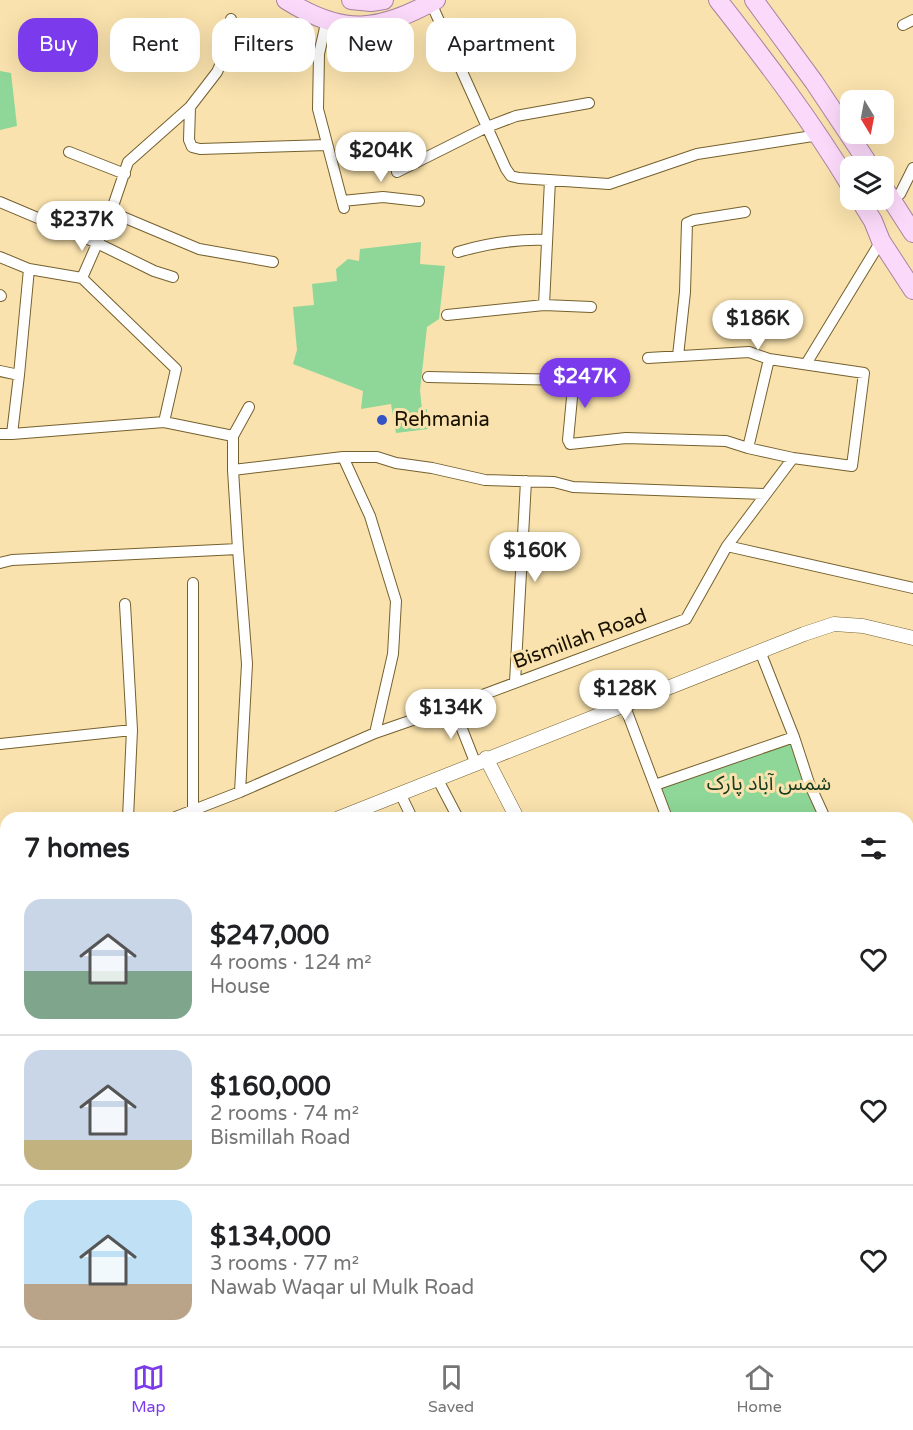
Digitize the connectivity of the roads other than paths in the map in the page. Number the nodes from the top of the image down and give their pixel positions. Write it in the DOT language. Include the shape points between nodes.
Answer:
graph roads {
  1 [pos="286,0"];
  2 [pos="351,0"];
  3 [pos="384,0"];
  4 [pos="718,0"];
  5 [pos="754,0"];
  6 [pos="434,1"];
  7 [pos="400,18"];
  8 [pos="327,19"];
  9 [pos="217,72"];
  10 [pos="589,103"];
  11 [pos="190,107"];
  12 [pos="487,127"];
  13 [pos="819,135"];
  14 [pos="327,145"];
  15 [pos="69,152"];
  16 [pos="863,156"];
  17 [pos="840,168"];
  18 [pos="913,168"];
  19 [pos="397,172"];
  20 [pos="125,174"];
  21 [pos="550,180"];
  22 [pos="894,189"];
  23 [pos="894,195"];
  24 [pos="419,201"];
  25 [pos="0,202"];
  26 [pos="866,210"];
  27 [pos="111,212"];
  28 [pos="745,212"];
  29 [pos="913,233"];
  30 [pos="546,240"];
  31 [pos="881,241"];
  32 [pos="97,243"];
  33 [pos="458,252"];
  34 [pos="0,257"];
  35 [pos="273,262"];
  36 [pos="29,269"];
  37 [pos="173,277"];
  38 [pos="82,278"];
  39 [pos="913,290"];
  40 [pos="544,304"];
  41 [pos="591,307"];
  42 [pos="447,315"];
  43 [pos="678,356"];
  44 [pos="648,358"];
  45 [pos="770,359"];
  46 [pos="806,364"];
  47 [pos="0,371"];
  48 [pos="19,375"];
  49 [pos="428,377"];
  50 [pos="249,407"];
  51 [pos="164,422"];
  52 [pos="0,434"];
  53 [pos="12,434"];
  54 [pos="233,436"];
  55 [pos="748,448"];
  56 [pos="343,457"];
  57 [pos="793,458"];
  58 [pos="233,470"];
  59 [pos="526,481"];
  60 [pos="765,494"];
  61 [pos="728,546"];
  62 [pos="238,549"];
  63 [pos="0,563"];
  64 [pos="193,583"];
  65 [pos="913,588"];
  66 [pos="125,604"];
  67 [pos="913,638"];
  68 [pos="760,651"];
  69 [pos="515,682"];
  70 [pos="624,704"];
  71 [pos="453,706"];
  72 [pos="132,730"];
  73 [pos="375,733"];
  74 [pos="794,737"];
  75 [pos="0,744"];
  76 [pos="481,760"];
  77 [pos="437,778"];
  78 [pos="655,785"];
  79 [pos="240,792"];
  80 [pos="400,793"];
  81 [pos="193,810"];
  82 [pos="128,812"];
  83 [pos="188,812"];
  84 [pos="354,812"];
  85 [pos="409,812"];
  86 [pos="456,812"];
  87 [pos="513,812"];
  88 [pos="665,812"];
  89 [pos="822,812"];
  1 -- 8 [label="main road"];
  2 -- 3 [label="main road"];
  4 -- 13 [label="main road"];
  5 -- 16 [label="main road"];
  6 -- 7 [label="main road"];
  6 -- 12 [label="street"];
  8 -- 14 [label="street" via="319,54 318,109"];
  9 -- 11 [label="street"];
  10 -- 12 [label="street" via="516,116"];
  11 -- 14 [label="street" via="192,147"];
  11 -- 20 [label="street" via="128,162"];
  12 -- 19 [label="street"];
  12 -- 21 [label="street" via="511,176"];
  13 -- 17 [label="main road"];
  13 -- 21 [label="street" via="697,154 609,184"];
  14 -- 24 [label="street" via="343,204 383,197"];
  15 -- 20 [label="street"];
  18 -- 22 [label="street"];
  20 -- 27 [label="street"];
  21 -- 30 [label="street"];
  23 -- 29 [label="main road"];
  25 -- 32 [label="street"];
  26 -- 31 [label="main road"];
  27 -- 32 [label="street"];
  27 -- 35 [label="street" via="199,249"];
  28 -- 43 [label="street" via="687,223"];
  30 -- 33 [label="street" via="489,243"];
  30 -- 40 [label="street"];
  31 -- 39 [label="main road"];
  31 -- 46 [label="street"];
  32 -- 37 [label="street"];
  32 -- 38 [label="street"];
  34 -- 36 [label="street"];
  36 -- 38 [label="street"];
  36 -- 48 [label="street"];
  38 -- 51 [label="street" via="176,369"];
  40 -- 41 [label="street"];
  40 -- 42 [label="street"];
  43 -- 44 [label="street"];
  43 -- 45 [label="street" via="749,352"];
  45 -- 46 [label="street"];
  45 -- 55 [label="street"];
  46 -- 57 [label="street" via="864,373 852,466"];
  47 -- 48 [label="street"];
  48 -- 53 [label="street"];
  49 -- 55 [label="street" via="568,380 573,387 570,444 626,438 726,441"];
  50 -- 54 [label="street"];
  51 -- 53 [label="street"];
  51 -- 54 [label="street"];
  52 -- 53 [label="street"];
  54 -- 58 [label="street"];
  55 -- 57 [label="street"];
  56 -- 58 [label="street"];
  56 -- 59 [label="street" via="377,457 485,480"];
  56 -- 73 [label="street" via="370,516 396,601 393,654"];
  57 -- 60 [label="street, Bismillah Road"];
  58 -- 62 [label="street"];
  59 -- 60 [label="street" via="573,487"];
  59 -- 69 [label="street"];
  60 -- 61 [label="street, Bismillah Road"];
  61 -- 65 [label="street"];
  61 -- 69 [label="street, Bismillah Road" via="686,619"];
  62 -- 63 [label="street"];
  62 -- 79 [label="street" via="247,664"];
  64 -- 81 [label="street"];
  66 -- 72 [label="street"];
  67 -- 68 [label="street" via="863,626 834,624"];
  68 -- 70 [label="street"];
  68 -- 74 [label="street"];
  69 -- 71 [label="street, Bismillah Road"];
  70 -- 76 [label="street"];
  70 -- 78 [label="street"];
  71 -- 73 [label="street, Bismillah Road"];
  71 -- 76 [label="street"];
  72 -- 75 [label="street"];
  72 -- 82 [label="street"];
  73 -- 79 [label="street, Bismillah Road"];
  74 -- 78 [label="street"];
  74 -- 89 [label="street"];
  76 -- 77 [label="street"];
  76 -- 87 [label="street"];
  77 -- 80 [label="street"];
  77 -- 86 [label="street"];
  78 -- 88 [label="street"];
  79 -- 81 [label="street, Bismillah Road"];
  80 -- 84 [label="street"];
  80 -- 85 [label="street"];
  81 -- 83 [label="street, Bismillah Road"];
}
